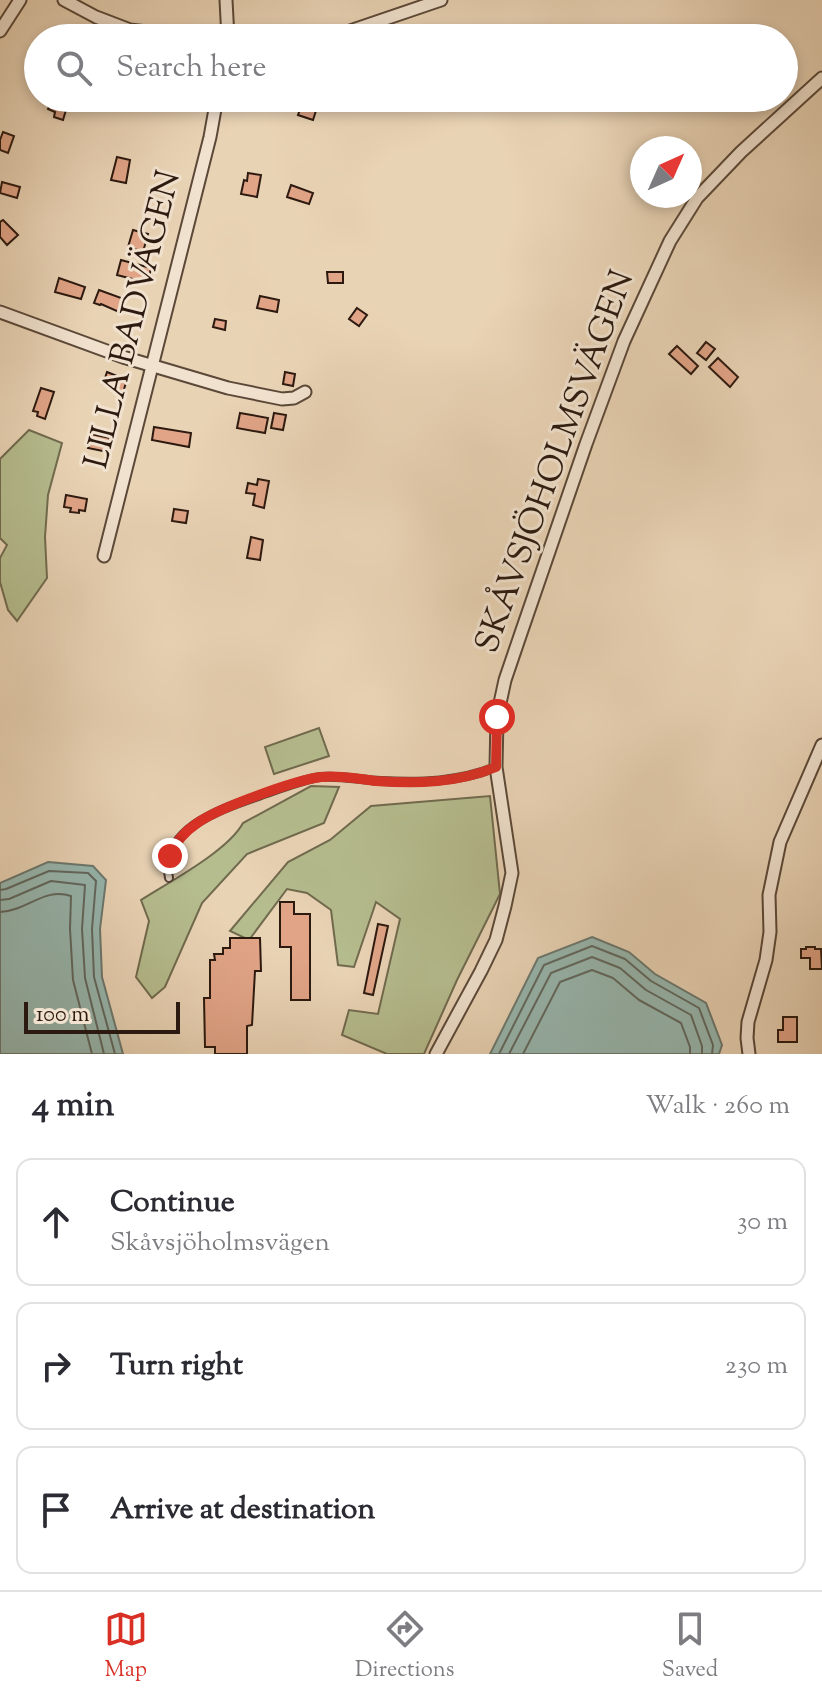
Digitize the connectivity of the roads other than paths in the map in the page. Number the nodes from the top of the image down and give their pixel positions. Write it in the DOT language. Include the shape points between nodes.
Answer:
graph roads {
  1 [pos="20,0"];
  2 [pos="64,0"];
  3 [pos="226,0"];
  4 [pos="441,0"];
  5 [pos="114,24"];
  6 [pos="227,24"];
  7 [pos="370,24"];
  8 [pos="0,31"];
  9 [pos="822,78"];
  10 [pos="798,100"];
  11 [pos="214,112"];
  12 [pos="785,112"];
  13 [pos="0,312"];
  14 [pos="152,366"];
  15 [pos="305,392"];
  16 [pos="104,556"];
  17 [pos="822,745"];
  18 [pos="496,767"];
  19 [pos="169,878"];
  20 [pos="436,1054"];
  21 [pos="749,1054"];
  1 -- 8 [label="street"];
  2 -- 5 [label="street"];
  3 -- 6 [label="street"];
  4 -- 7 [label="street"];
  9 -- 10 [label="street, SKÅVSJÖHOLMSVÄGEN"];
  11 -- 14 [label="street, LILLA BADVÄGEN"];
  12 -- 18 [label="street, SKÅVSJÖHOLMSVÄGEN" via="697,198 670,241 624,341 505,680 497,717"];
  13 -- 14 [label="street"];
  14 -- 15 [label="street" via="275,398"];
  14 -- 16 [label="street, LILLA BADVÄGEN"];
  17 -- 21 [label="street" via="780,842 769,895 766,960 748,1022"];
  18 -- 19 [label="lane" via="448,781 337,776 293,784 196,824 175,845"];
  18 -- 20 [label="street, SKÅVSJÖHOLMSVÄGEN" via="512,873 496,940"];
}
